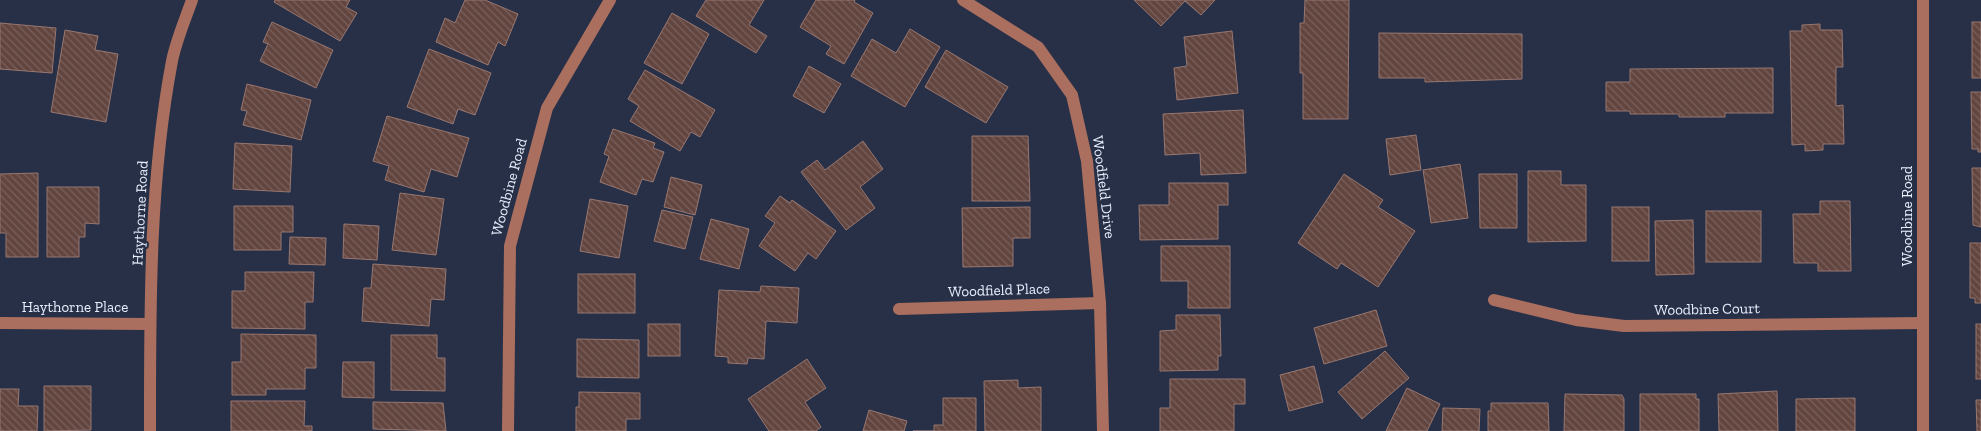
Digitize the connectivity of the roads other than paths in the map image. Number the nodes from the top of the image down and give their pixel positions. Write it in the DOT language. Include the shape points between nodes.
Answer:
graph roads {
  1 [pos="192,0"];
  2 [pos="610,0"];
  3 [pos="963,0"];
  4 [pos="1923,0"];
  5 [pos="1494,300"];
  6 [pos="1100,303"];
  7 [pos="899,309"];
  8 [pos="0,323"];
  9 [pos="1923,323"];
  10 [pos="150,324"];
  11 [pos="150,431"];
  12 [pos="508,431"];
  13 [pos="1103,431"];
  14 [pos="1924,431"];
  1 -- 10 [label="street, Haythorne Road" via="172,60 157,173"];
  2 -- 12 [label="street, Woodbine Road" via="547,108 510,246"];
  3 -- 6 [label="street, Woodfield Drive" via="1038,47 1072,95 1087,161"];
  4 -- 9 [label="street, Woodbine Road"];
  5 -- 9 [label="street, Woodbine Court" via="1576,320 1624,326"];
  6 -- 7 [label="street, Woodfield Place"];
  6 -- 13 [label="street, Woodfield Drive"];
  8 -- 10 [label="street, Haythorne Place"];
  9 -- 14 [label="street, Woodbine Road"];
  10 -- 11 [label="street, Haythorne Road"];
}
